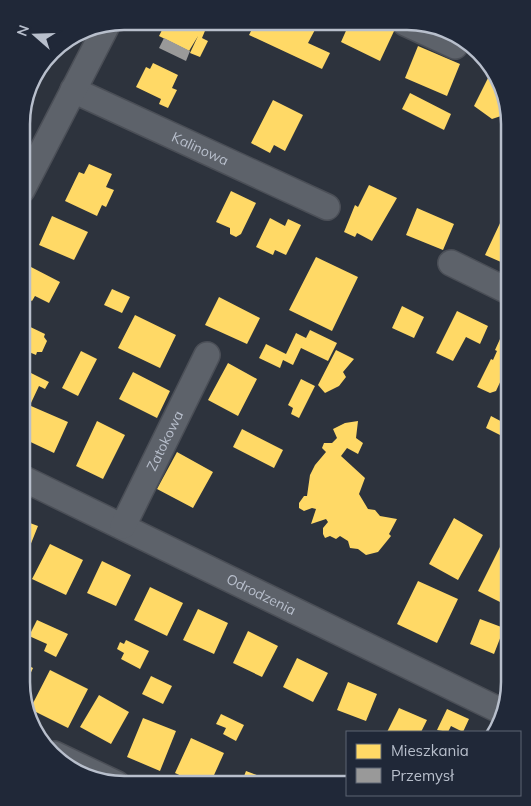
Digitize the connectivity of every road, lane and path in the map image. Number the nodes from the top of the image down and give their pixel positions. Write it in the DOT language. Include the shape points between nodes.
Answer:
graph roads {
  1 [pos="103,32"];
  2 [pos="424,32"];
  3 [pos="454,46"];
  4 [pos="73,90"];
  5 [pos="30,174"];
  6 [pos="327,207"];
  7 [pos="451,263"];
  8 [pos="501,288"];
  9 [pos="208,355"];
  10 [pos="30,482"];
  11 [pos="123,526"];
  12 [pos="497,709"];
  1 -- 4 [label="street"];
  2 -- 3 [label="street"];
  4 -- 5 [label="street"];
  4 -- 6 [label="street, Kalinowa"];
  7 -- 8 [label="street"];
  9 -- 11 [label="street, Zatokowa"];
  10 -- 11 [label="street, Odrodzenia"];
  11 -- 12 [label="street, Odrodzenia"];
}
